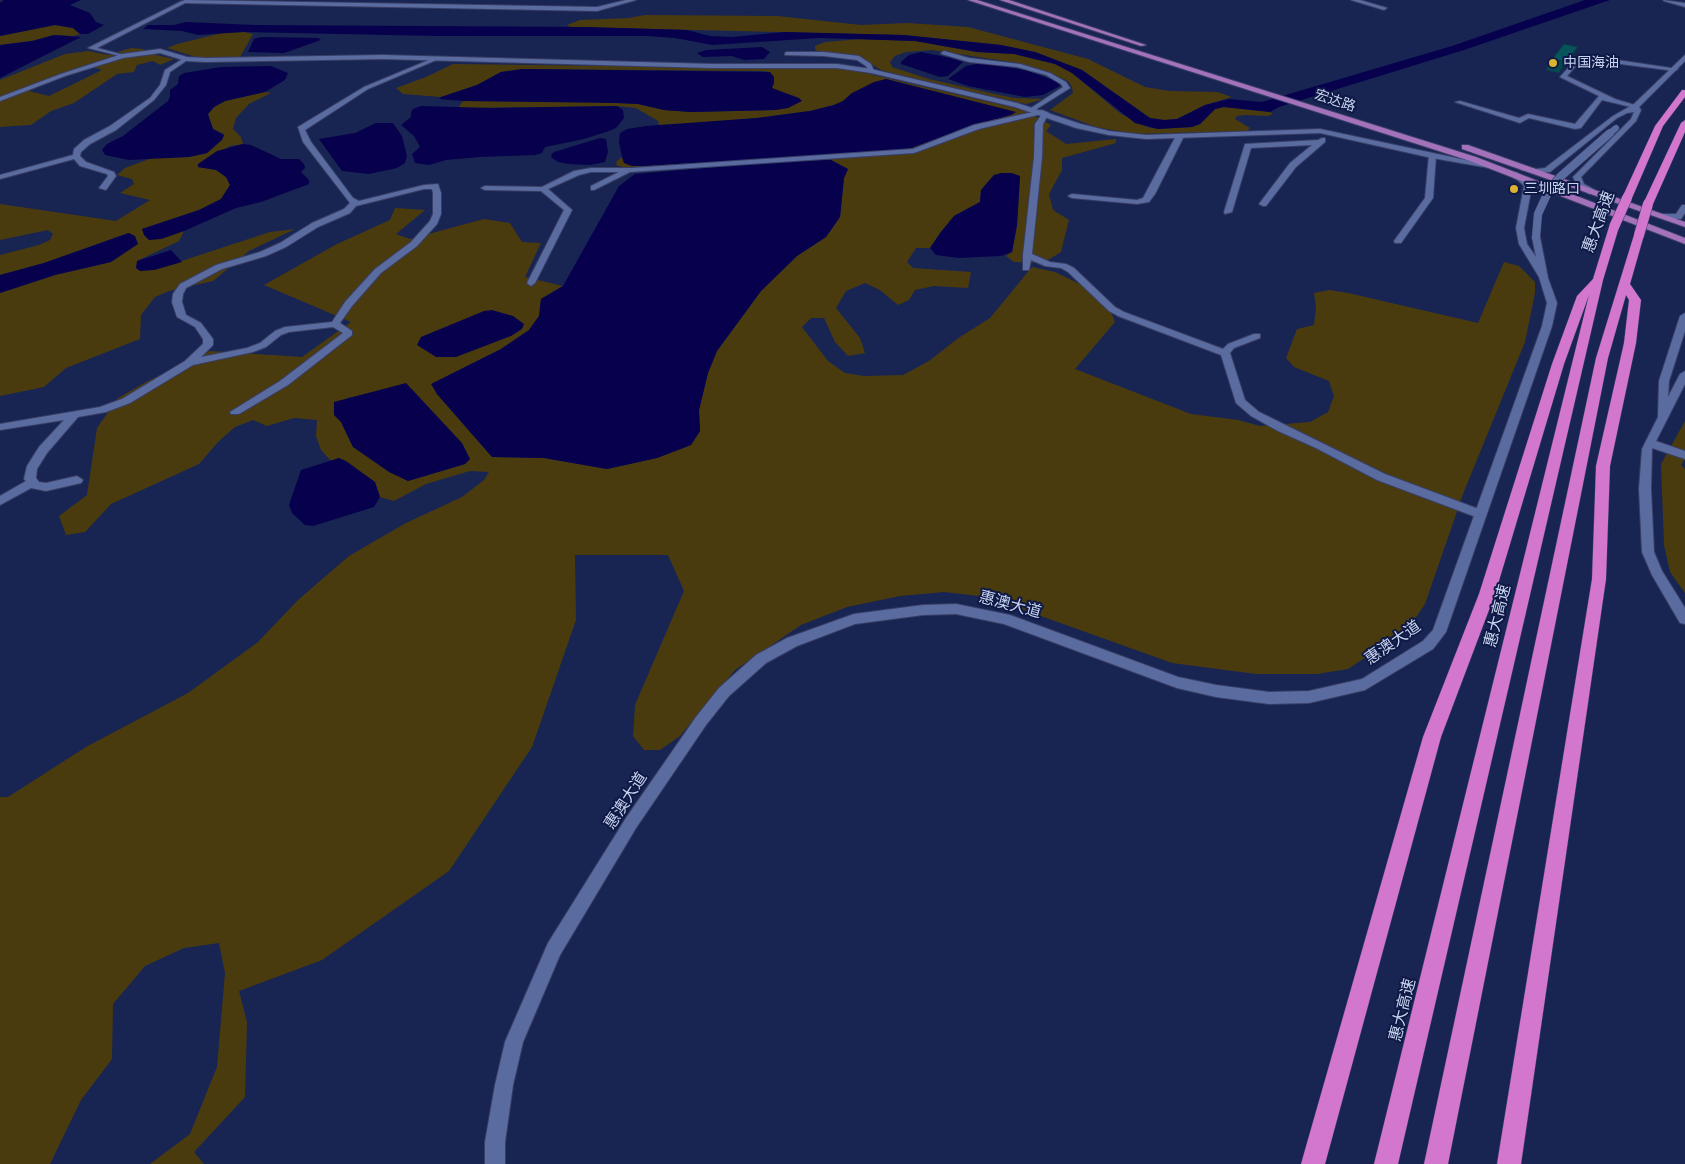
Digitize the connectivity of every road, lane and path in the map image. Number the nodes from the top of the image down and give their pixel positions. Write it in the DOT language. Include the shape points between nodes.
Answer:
graph roads {
  1 [pos="633,0"];
  2 [pos="971,0"];
  3 [pos="1003,0"];
  4 [pos="1354,0"];
  5 [pos="1666,0"];
  6 [pos="219,1"];
  7 [pos="1685,6"];
  8 [pos="1384,8"];
  9 [pos="1153,48"];
  10 [pos="944,53"];
  11 [pos="787,54"];
  12 [pos="122,56"];
  13 [pos="1685,57"];
  14 [pos="438,58"];
  15 [pos="186,59"];
  16 [pos="1675,69"];
  17 [pos="871,71"];
  18 [pos="1685,92"];
  19 [pos="0,99"];
  20 [pos="1613,100"];
  21 [pos="1458,102"];
  22 [pos="1328,103"];
  23 [pos="1635,106"];
  24 [pos="1033,109"];
  25 [pos="1044,113"];
  26 [pos="1685,123"];
  27 [pos="1330,133"];
  28 [pos="1180,136"];
  29 [pos="1320,142"];
  30 [pos="76,156"];
  31 [pos="1432,156"];
  32 [pos="1495,167"];
  33 [pos="1523,168"];
  34 [pos="629,170"];
  35 [pos="1513,174"];
  36 [pos="0,178"];
  37 [pos="102,188"];
  38 [pos="485,188"];
  39 [pos="594,188"];
  40 [pos="543,189"];
  41 [pos="1592,192"];
  42 [pos="1072,196"];
  43 [pos="355,202"];
  44 [pos="1263,204"];
  45 [pos="1685,207"];
  46 [pos="1228,212"];
  47 [pos="1660,216"];
  48 [pos="1685,225"];
  49 [pos="1398,241"];
  50 [pos="1685,241"];
  51 [pos="1027,255"];
  52 [pos="1026,268"];
  53 [pos="1544,278"];
  54 [pos="1598,280"];
  55 [pos="531,283"];
  56 [pos="1624,284"];
  57 [pos="1685,316"];
  58 [pos="335,324"];
  59 [pos="1257,336"];
  60 [pos="1225,353"];
  61 [pos="189,363"];
  62 [pos="1685,374"];
  63 [pos="235,412"];
  64 [pos="74,415"];
  65 [pos="1662,416"];
  66 [pos="0,427"];
  67 [pos="1650,443"];
  68 [pos="1685,455"];
  69 [pos="77,480"];
  70 [pos="33,483"];
  71 [pos="0,501"];
  72 [pos="1480,514"];
  73 [pos="1685,619"];
  74 [pos="495,1164"];
  75 [pos="1313,1164"];
  76 [pos="1386,1164"];
  77 [pos="1436,1164"];
  78 [pos="1509,1164"];
  1 -- 6 [label="street" via="597,9"];
  2 -- 32 [label="main road, 宏达路"];
  3 -- 9 [label="main road"];
  4 -- 8 [label="street"];
  5 -- 7 [label="street"];
  6 -- 12 [label="street" via="184,2 91,48"];
  10 -- 24 [label="street" via="969,60 1018,65 1048,74 1064,83 1067,88"];
  11 -- 17 [label="street" via="859,58 869,64"];
  12 -- 15 [label="street" via="160,51"];
  12 -- 19 [label="street"];
  13 -- 16 [label="street"];
  14 -- 15 [label="street"];
  14 -- 17 [label="street" via="712,66 837,66"];
  14 -- 43 [label="street" via="366,88 301,129 324,166"];
  15 -- 30 [label="street" via="167,71 163,85 152,99 113,128 87,142"];
  16 -- 20 [label="street" via="1583,57 1562,77"];
  16 -- 23 [label="street"];
  17 -- 24 [label="street"];
  18 -- 54 [label="highway, 惠大高速, bridge" via="1660,126 1614,227"];
  20 -- 21 [label="street" via="1600,98 1578,126 1570,127 1528,116 1520,121"];
  20 -- 23 [label="street"];
  22 -- 33 [label="main road, 宏达路"];
  23 -- 33 [label="street" via="1615,117 1547,170"];
  23 -- 41 [label="street" via="1638,110 1634,120 1577,177 1580,185"];
  23 -- 53 [label="street, bridge" via="1549,190 1538,214 1536,237"];
  24 -- 25 [label="street"];
  25 -- 28 [label="street" via="1109,133"];
  25 -- 34 [label="street" via="977,127 914,151"];
  25 -- 51 [label="street" via="1039,124"];
  26 -- 56 [label="highway, bridge" via="1648,204"];
  27 -- 28 [label="street"];
  27 -- 29 [label="street"];
  27 -- 31 [label="street"];
  28 -- 42 [label="street" via="1146,200"];
  29 -- 44 [label="street" via="1293,166"];
  29 -- 46 [label="street" via="1248,146"];
  30 -- 36 [label="street"];
  30 -- 37 [label="street" via="83,164 110,172 112,176"];
  31 -- 32 [label="street"];
  31 -- 49 [label="street" via="1429,198"];
  32 -- 35 [label="main road, 宏达路"];
  33 -- 41 [label="main road, 宏达路"];
  34 -- 39 [label="street"];
  34 -- 40 [label="street" via="577,173"];
  35 -- 50 [label="main road, 宏达路"];
  35 -- 53 [label="street" via="1528,186 1520,228 1523,244"];
  38 -- 40 [label="street"];
  40 -- 55 [label="street" via="568,210"];
  41 -- 47 [label="main road, 宏达路"];
  43 -- 58 [label="street" via="358,204 435,186 437,214 414,244 378,271 348,304"];
  43 -- 61 [label="street" via="347,211 315,225 283,245 218,267 183,286 177,302 182,317 198,325 208,339 208,345"];
  45 -- 47 [label="street" via="1678,217"];
  47 -- 48 [label="main road, 宏达路"];
  51 -- 52 [label="street"];
  51 -- 60 [label="street" via="1071,270 1121,314"];
  53 -- 72 [label="street, 惠澳大道" via="1552,303 1547,326"];
  54 -- 75 [label="highway" via="1582,296 1487,594 1432,737"];
  54 -- 76 [label="highway, 惠大高速"];
  56 -- 77 [label="highway" via="1602,358"];
  56 -- 78 [label="highway" via="1635,300 1630,343 1603,466 1598,579"];
  57 -- 65 [label="street" via="1664,381"];
  58 -- 61 [label="street" via="288,329 250,350"];
  58 -- 63 [label="street" via="348,333 284,383"];
  59 -- 60 [label="street" via="1231,346"];
  60 -- 72 [label="street" via="1240,401 1255,414 1381,477"];
  61 -- 64 [label="street" via="126,401"];
  62 -- 65 [label="street"];
  64 -- 66 [label="street"];
  64 -- 70 [label="street" via="31,469"];
  65 -- 67 [label="street"];
  67 -- 68 [label="street"];
  67 -- 73 [label="street" via="1645,489 1648,552 1656,572"];
  69 -- 70 [label="street" via="46,487"];
  70 -- 71 [label="street"];
  72 -- 74 [label="street, 惠澳大道" via="1438,632 1428,645 1365,684 1338,692 1269,698 1216,691 1177,682 1005,619 956,610 923,610 854,620 792,642 761,659 724,692 701,721 631,823 554,949 514,1042 495,1142"];
}
